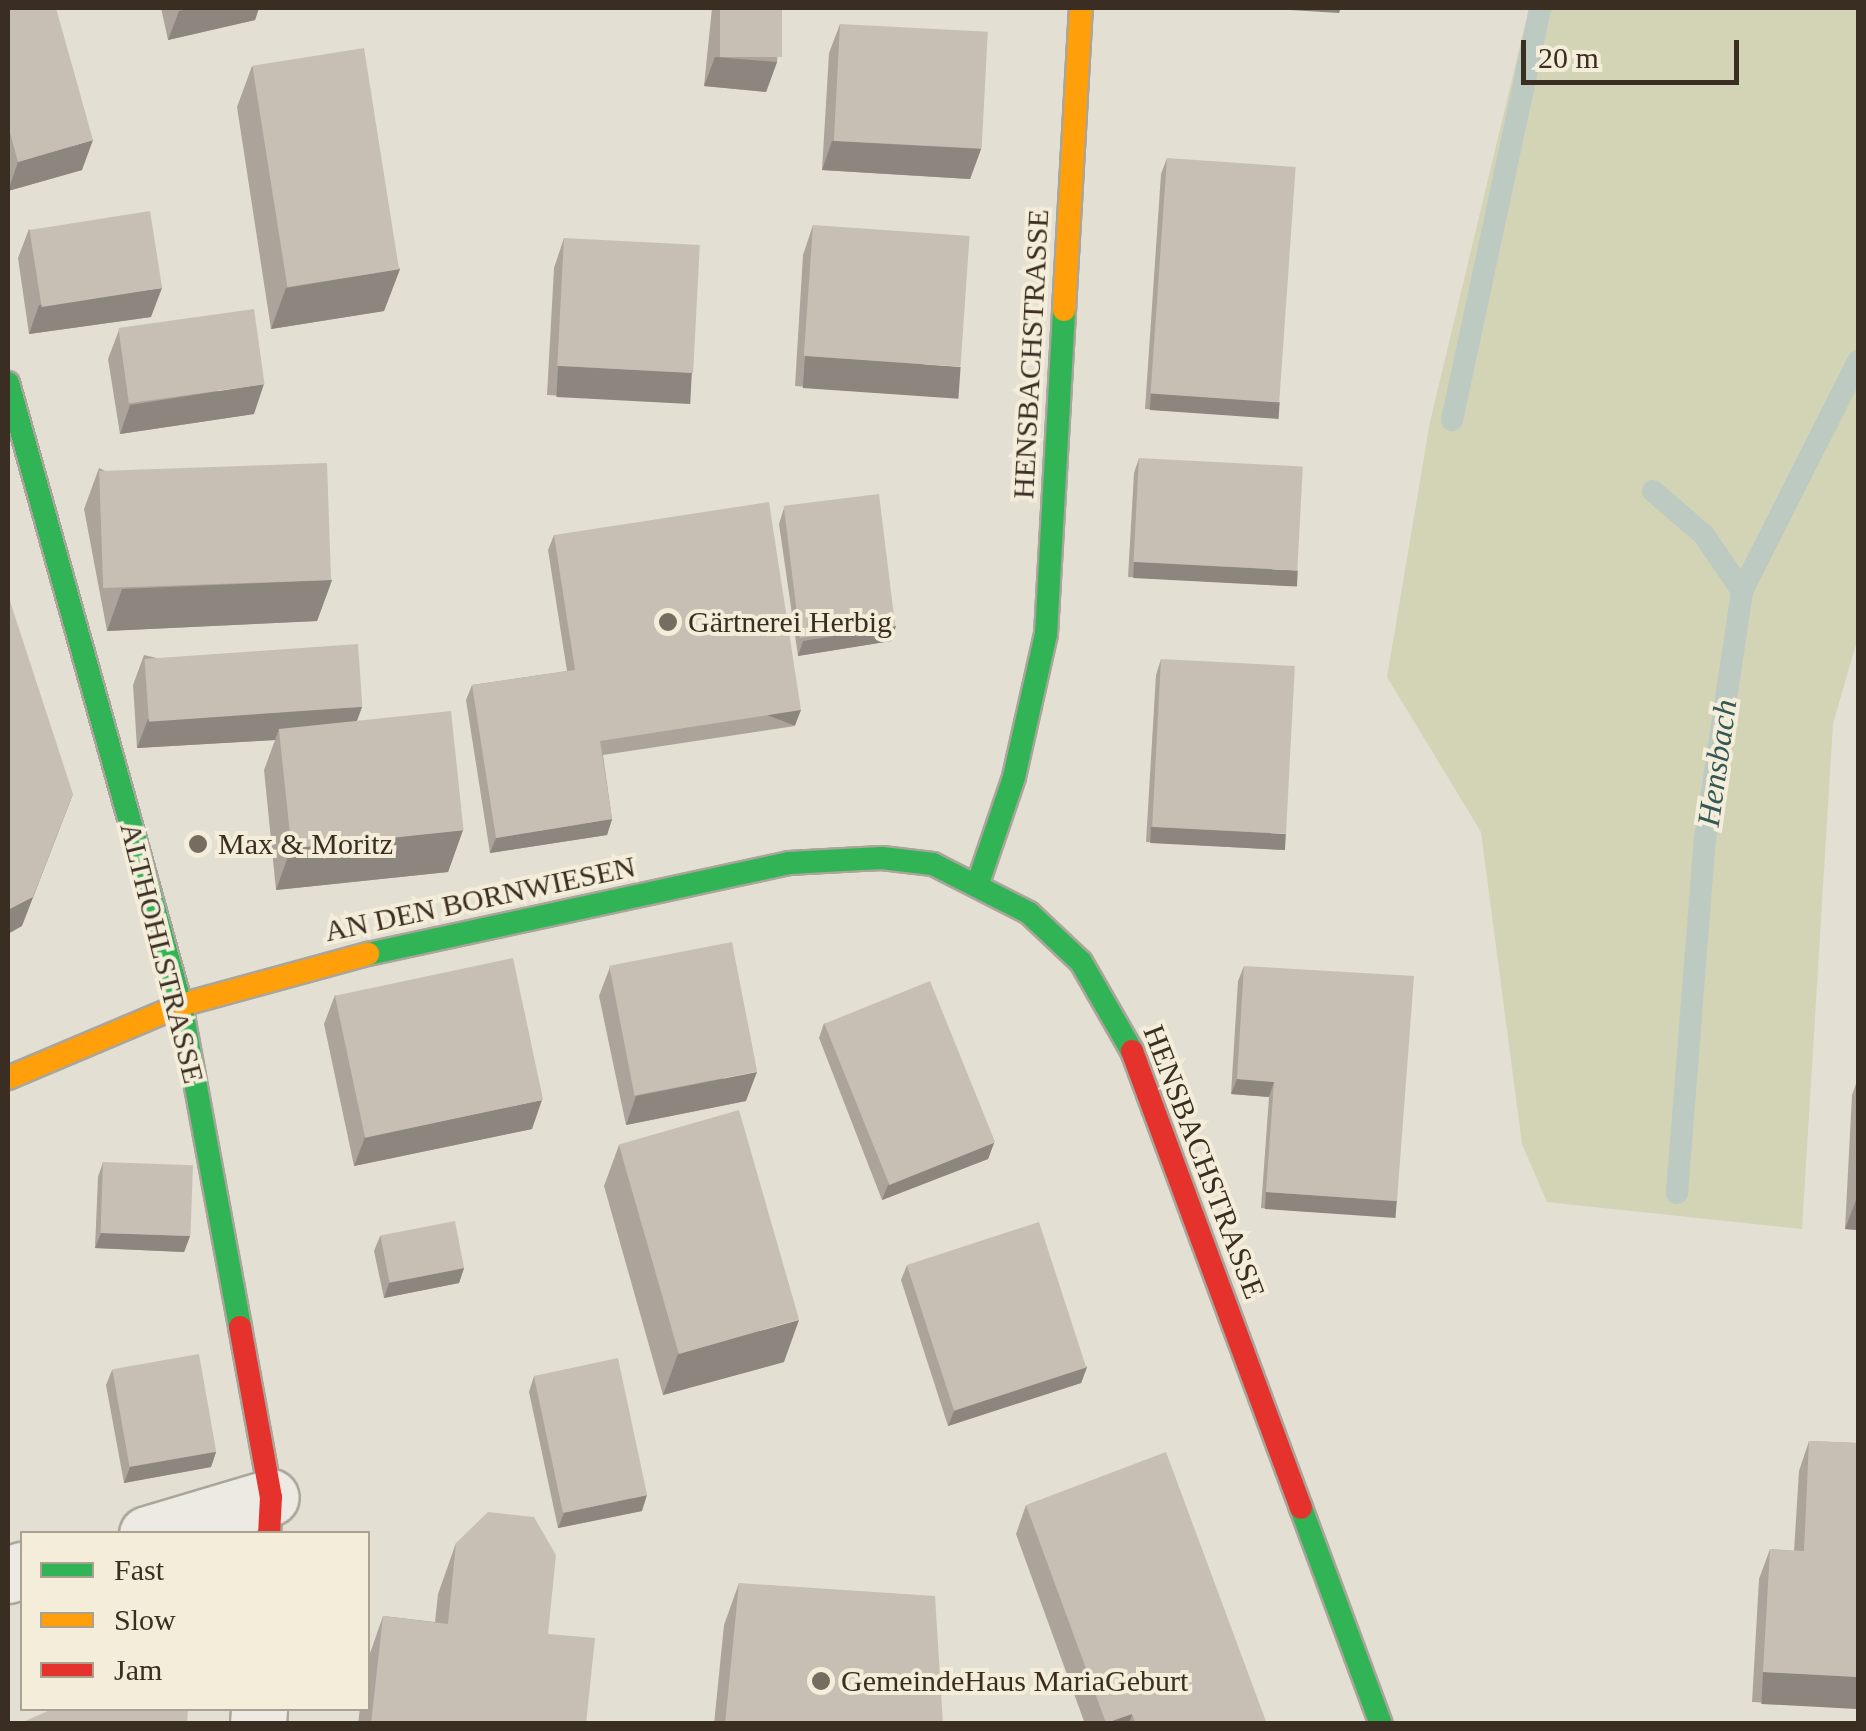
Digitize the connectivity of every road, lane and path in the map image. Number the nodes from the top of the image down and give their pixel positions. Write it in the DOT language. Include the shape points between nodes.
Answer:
graph roads {
  1 [pos="1081,8"];
  2 [pos="8,382"];
  3 [pos="978,883"];
  4 [pos="181,1005"];
  5 [pos="8,1078"];
  6 [pos="270,1515"];
  7 [pos="166,1531"];
  8 [pos="1381,1724"];
  1 -- 3 [label="street, HENSBACHSTRASSE" via="1046,634 1014,776"];
  2 -- 4 [label="street, ALTHOHLSTRASSE"];
  3 -- 4 [label="street, AN DEN BORNWIESEN" via="933,864 899,860 789,863 283,972"];
  3 -- 8 [label="street, HENSBACHSTRASSE" via="1029,913 1081,962 1123,1026"];
  4 -- 5 [label="street, AN DEN BORNWIESEN"];
  4 -- 6 [label="street, ALTHOHLSTRASSE"];
  6 -- 7 [label="street"];
}
